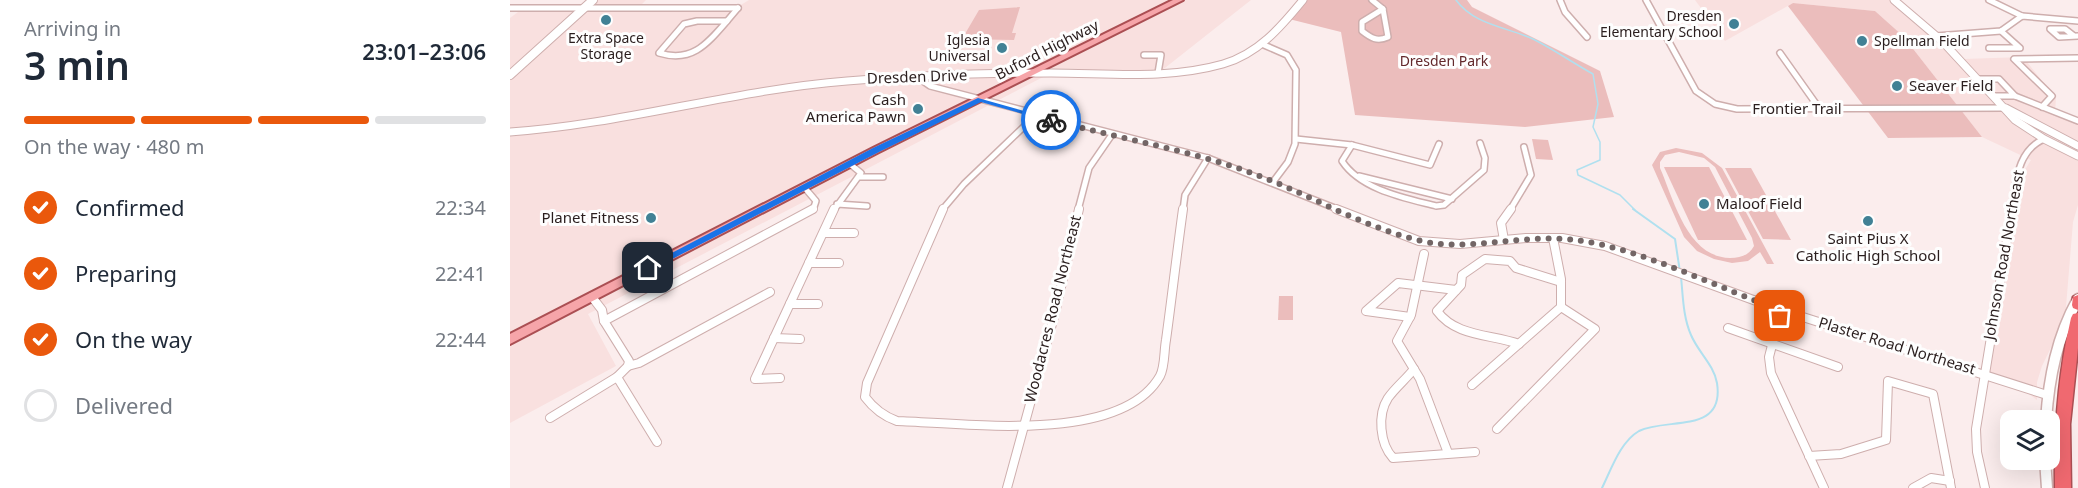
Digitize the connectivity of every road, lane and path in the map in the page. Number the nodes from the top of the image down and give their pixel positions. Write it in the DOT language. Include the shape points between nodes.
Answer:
graph roads {
  1 [pos="593,0"];
  2 [pos="1179,0"];
  3 [pos="1303,0"];
  4 [pos="1372,0"];
  5 [pos="1560,0"];
  6 [pos="1646,0"];
  7 [pos="1894,0"];
  8 [pos="1989,0"];
  9 [pos="510,8"];
  10 [pos="583,9"];
  11 [pos="1383,9"];
  12 [pos="2022,16"];
  13 [pos="727,21"];
  14 [pos="2078,21"];
  15 [pos="2001,31"];
  16 [pos="1936,36"];
  17 [pos="1587,37"];
  18 [pos="1264,45"];
  19 [pos="1989,48"];
  20 [pos="1780,53"];
  21 [pos="1144,55"];
  22 [pos="2078,58"];
  23 [pos="512,71"];
  24 [pos="1036,73"];
  25 [pos="1158,73"];
  26 [pos="917,77"];
  27 [pos="1978,79"];
  28 [pos="1995,96"];
  29 [pos="2014,96"];
  30 [pos="981,100"];
  31 [pos="2042,106"];
  32 [pos="1819,108"];
  33 [pos="2006,108"];
  34 [pos="1035,116"];
  35 [pos="2078,121"];
  36 [pos="510,132"];
  37 [pos="1111,136"];
  38 [pos="1296,139"];
  39 [pos="2044,139"];
  40 [pos="1480,143"];
  41 [pos="1439,144"];
  42 [pos="1352,145"];
  43 [pos="2078,146"];
  44 [pos="1524,147"];
  45 [pos="2078,156"];
  46 [pos="1208,158"];
  47 [pos="850,164"];
  48 [pos="1354,175"];
  49 [pos="860,177"];
  50 [pos="883,177"];
  51 [pos="1273,182"];
  52 [pos="804,187"];
  53 [pos="1452,199"];
  54 [pos="837,204"];
  55 [pos="867,206"];
  56 [pos="824,233"];
  57 [pos="854,233"];
  58 [pos="1553,238"];
  59 [pos="1504,240"];
  60 [pos="1424,254"];
  61 [pos="809,263"];
  62 [pos="839,263"];
  63 [pos="1562,282"];
  64 [pos="1417,285"];
  65 [pos="1456,290"];
  66 [pos="770,292"];
  67 [pos="592,297"];
  68 [pos="2078,299"];
  69 [pos="790,304"];
  70 [pos="818,304"];
  71 [pos="2078,305"];
  72 [pos="1561,307"];
  73 [pos="1781,310"];
  74 [pos="1410,317"];
  75 [pos="2078,318"];
  76 [pos="604,321"];
  77 [pos="1728,328"];
  78 [pos="510,339"];
  79 [pos="774,339"];
  80 [pos="800,339"];
  81 [pos="1519,344"];
  82 [pos="1773,344"];
  83 [pos="628,366"];
  84 [pos="1838,367"];
  85 [pos="1414,369"];
  86 [pos="1984,372"];
  87 [pos="617,377"];
  88 [pos="780,378"];
  89 [pos="1472,385"];
  90 [pos="2047,395"];
  91 [pos="2046,410"];
  92 [pos="550,418"];
  93 [pos="1025,425"];
  94 [pos="1497,429"];
  95 [pos="657,442"];
  96 [pos="1475,452"];
  97 [pos="1448,453"];
  98 [pos="1809,456"];
  99 [pos="2046,470"];
  100 [pos="1950,484"];
  101 [pos="1007,488"];
  102 [pos="1824,488"];
  103 [pos="1913,488"];
  104 [pos="1985,488"];
  105 [pos="2047,488"];
  106 [pos="2063,488"];
  1 -- 10 [label="main road"];
  2 -- 24 [label="main road, Buford Highway"];
  3 -- 18 [label="street, Dresden Drive"];
  4 -- 11 [label="street"];
  5 -- 17 [label="street" via="1565,12"];
  6 -- 32 [label="street, Frontier Trail" via="1703,98 1737,109"];
  7 -- 16 [label="street"];
  8 -- 12 [label="street"];
  9 -- 10 [label="street"];
  10 -- 13 [label="street" via="738,8"];
  10 -- 23 [label="main road"];
  11 -- 11 [label="street" via="1388,36 1373,39 1362,31 1362,22"];
  12 -- 14 [label="street"];
  12 -- 15 [label="street"];
  13 -- 13 [label="street" via="700,51 688,55 659,53 684,24"];
  15 -- 16 [label="street"];
  15 -- 19 [label="street" via="2020,48"];
  16 -- 27 [label="street"];
  18 -- 25 [label="street, Dresden Drive" via="1212,67"];
  18 -- 38 [label="street" via="1287,55 1294,63"];
  20 -- 32 [label="street"];
  21 -- 25 [label="street" via="1161,55"];
  22 -- 31 [label="street" via="2014,59 2052,96"];
  24 -- 25 [label="street, Dresden Drive"];
  24 -- 26 [label="street, Dresden Drive"];
  24 -- 30 [label="main road, Buford Highway"];
  26 -- 30 [label="street, Plaster Road Northeast" via="930,86"];
  26 -- 36 [label="street, Dresden Drive" via="797,85 595,124"];
  27 -- 28 [label="street"];
  27 -- 29 [label="street" via="1999,79"];
  28 -- 29 [label="street"];
  28 -- 33 [label="street"];
  29 -- 31 [label="street"];
  30 -- 34 [label="street, Plaster Road Northeast"];
  30 -- 47 [label="main road, Buford Highway"];
  31 -- 35 [label="street"];
  32 -- 33 [label="street, Frontier Trail"];
  33 -- 39 [label="street" via="2018,123"];
  33 -- 43 [label="street"];
  34 -- 37 [label="street, Plaster Road Northeast"];
  34 -- 93 [label="street" via="964,184 939,214 877,354 865,397 876,412 897,421"];
  37 -- 46 [label="street, Plaster Road Northeast"];
  37 -- 93 [label="street, Woodacres Road Northeast" via="1089,168"];
  38 -- 42 [label="street"];
  38 -- 51 [label="street" via="1288,162"];
  39 -- 45 [label="street"];
  39 -- 86 [label="street, Johnson Road Northeast" via="2027,151 2019,168"];
  40 -- 53 [label="street" via="1484,170"];
  41 -- 42 [label="street" via="1430,165"];
  42 -- 48 [label="street" via="1342,161"];
  44 -- 59 [label="street" via="1531,175 1501,223"];
  46 -- 51 [label="street, Plaster Road Northeast"];
  46 -- 93 [label="street" via="1185,195 1161,375 1137,400 1109,414 1076,423"];
  47 -- 49 [label="street" via="861,173"];
  47 -- 52 [label="main road, Buford Highway"];
  48 -- 53 [label="street"];
  48 -- 53 [label="street" via="1373,186 1428,204 1444,206"];
  49 -- 50 [label="street"];
  49 -- 54 [label="street"];
  51 -- 59 [label="street, Plaster Road Northeast" via="1419,241 1452,244"];
  52 -- 67 [label="main road, Buford Highway"];
  52 -- 76 [label="street" via="816,201 813,210"];
  54 -- 55 [label="street"];
  54 -- 56 [label="street"];
  56 -- 57 [label="street"];
  56 -- 61 [label="street"];
  58 -- 59 [label="street, Plaster Road Northeast"];
  58 -- 63 [label="street"];
  58 -- 73 [label="street, Plaster Road Northeast" via="1605,246"];
  60 -- 64 [label="street"];
  61 -- 62 [label="street"];
  61 -- 69 [label="street"];
  63 -- 65 [label="street" via="1516,268 1510,261 1485,260 1462,275"];
  63 -- 72 [label="street"];
  64 -- 65 [label="street"];
  64 -- 74 [label="street"];
  64 -- 74 [label="street" via="1398,283 1366,311"];
  65 -- 81 [label="street" via="1441,305 1438,315 1468,332"];
  66 -- 83 [label="street"];
  67 -- 76 [label="street" via="602,310"];
  67 -- 78 [label="main road, Buford Highway"];
  68 -- 71 [label="highway"];
  68 -- 90 [label="main road" via="2058,338"];
  69 -- 70 [label="street"];
  69 -- 79 [label="street"];
  72 -- 81 [label="street"];
  72 -- 94 [label="street" via="1595,329"];
  73 -- 82 [label="street"];
  73 -- 86 [label="street, Plaster Road Northeast"];
  74 -- 85 [label="street" via="1397,340"];
  75 -- 106 [label="highway" via="2060,430"];
  76 -- 83 [label="street" via="629,360"];
  77 -- 82 [label="street"];
  79 -- 80 [label="street"];
  79 -- 88 [label="street" via="755,379"];
  81 -- 89 [label="street"];
  82 -- 84 [label="street"];
  82 -- 98 [label="street" via="1769,357 1771,373"];
  83 -- 87 [label="street"];
  85 -- 97 [label="street"];
  85 -- 97 [label="street" via="1383,405 1383,439 1389,454 1393,458"];
  86 -- 90 [label="street, Plaster Road Northeast"];
  86 -- 104 [label="street, Johnson Road Northeast" via="1976,429"];
  87 -- 92 [label="street"];
  87 -- 95 [label="street"];
  90 -- 91 [label="main road"];
  93 -- 101 [label="street, Woodacres Road Northeast"];
  96 -- 97 [label="street"];
  98 -- 100 [label="street" via="1841,454 1886,440 1888,381 1934,394"];
  98 -- 102 [label="street"];
  99 -- 105 [label="main road"];
  100 -- 103 [label="street" via="1931,478"];
}
